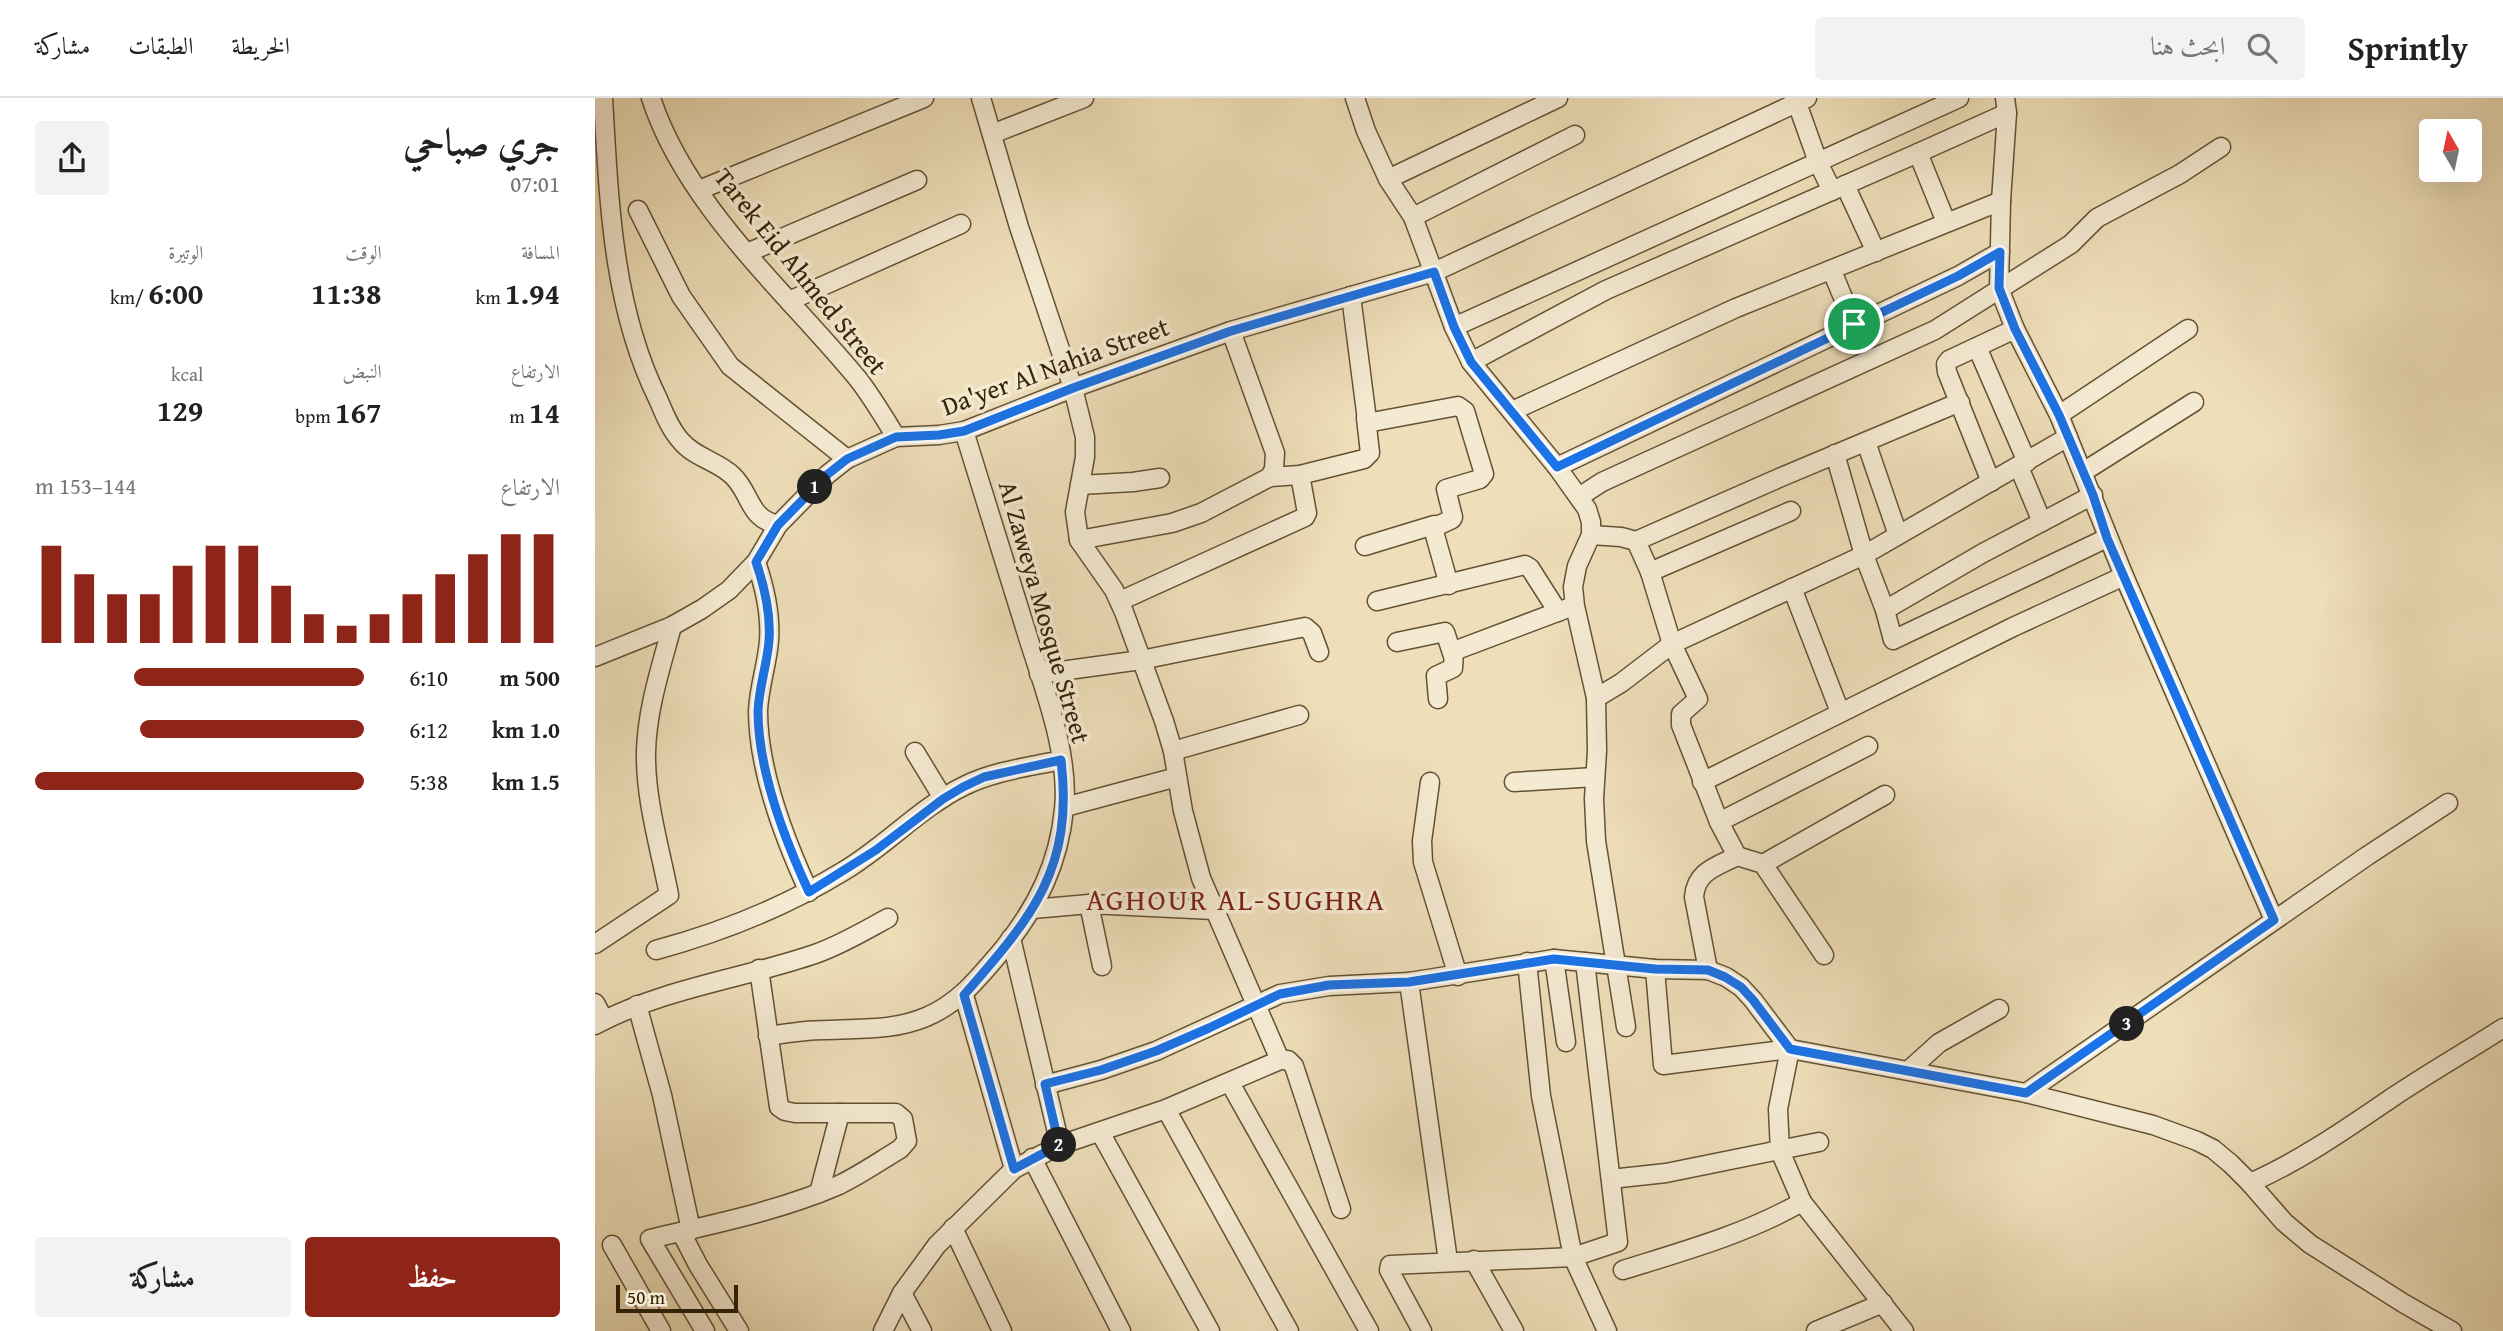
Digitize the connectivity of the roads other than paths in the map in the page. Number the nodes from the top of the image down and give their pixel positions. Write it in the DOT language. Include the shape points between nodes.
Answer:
graph roads {
  1 [pos="603,98"];
  2 [pos="651,98"];
  3 [pos="925,98"];
  4 [pos="981,98"];
  5 [pos="1084,98"];
  6 [pos="1355,98"];
  7 [pos="1558,98"];
  8 [pos="1959,98"];
  9 [pos="1802,100"];
  10 [pos="2006,106"];
  11 [pos="992,134"];
  12 [pos="1575,135"];
  13 [pos="2221,147"];
  14 [pos="1918,153"];
  15 [pos="1818,162"];
  16 [pos="917,180"];
  17 [pos="1388,180"];
  18 [pos="1838,188"];
  19 [pos="699,190"];
  20 [pos="2001,201"];
  21 [pos="638,210"];
  22 [pos="1413,217"];
  23 [pos="1946,222"];
  24 [pos="961,225"];
  25 [pos="2000,252"];
  26 [pos="747,253"];
  27 [pos="1876,253"];
  28 [pos="1598,262"];
  29 [pos="1832,271"];
  30 [pos="1434,272"];
  31 [pos="1999,288"];
  32 [pos="1606,290"];
  33 [pos="1351,296"];
  34 [pos="789,301"];
  35 [pos="1854,324"];
  36 [pos="1454,327"];
  37 [pos="2015,329"];
  38 [pos="2188,329"];
  39 [pos="1231,331"];
  40 [pos="1977,347"];
  41 [pos="1471,362"];
  42 [pos="1073,388"];
  43 [pos="1960,402"];
  44 [pos="2194,402"];
  45 [pos="1512,411"];
  46 [pos="2059,415"];
  47 [pos="1366,418"];
  48 [pos="964,431"];
  49 [pos="896,437"];
  50 [pos="2068,437"];
  51 [pos="1866,442"];
  52 [pos="1835,454"];
  53 [pos="847,459"];
  54 [pos="2023,465"];
  55 [pos="1557,467"];
  56 [pos="2083,472"];
  57 [pos="1300,475"];
  58 [pos="1270,477"];
  59 [pos="1160,478"];
  60 [pos="1991,482"];
  61 [pos="1080,485"];
  62 [pos="2093,495"];
  63 [pos="1579,497"];
  64 [pos="1791,511"];
  65 [pos="2042,522"];
  66 [pos="778,525"];
  67 [pos="1434,526"];
  68 [pos="1591,535"];
  69 [pos="1898,535"];
  70 [pos="2107,538"];
  71 [pos="1079,540"];
  72 [pos="1636,541"];
  73 [pos="1365,546"];
  74 [pos="1864,555"];
  75 [pos="756,562"];
  76 [pos="1650,572"];
  77 [pos="2124,576"];
  78 [pos="1449,585"];
  79 [pos="1792,588"];
  80 [pos="1120,601"];
  81 [pos="1377,601"];
  82 [pos="1566,609"];
  83 [pos="1885,610"];
  84 [pos="672,626"];
  85 [pos="1397,642"];
  86 [pos="1672,644"];
  87 [pos="1319,652"];
  88 [pos="1453,656"];
  89 [pos="595,657"];
  90 [pos="1141,660"];
  91 [pos="1039,674"];
  92 [pos="1596,698"];
  93 [pos="1438,699"];
  94 [pos="1840,712"];
  95 [pos="1299,715"];
  96 [pos="1868,746"];
  97 [pos="1173,751"];
  98 [pos="915,752"];
  99 [pos="1061,760"];
  100 [pos="1177,777"];
  101 [pos="1594,777"];
  102 [pos="1430,782"];
  103 [pos="1514,782"];
  104 [pos="1702,782"];
  105 [pos="1885,795"];
  106 [pos="943,799"];
  107 [pos="2448,803"];
  108 [pos="1065,807"];
  109 [pos="1719,822"];
  110 [pos="1737,856"];
  111 [pos="1763,864"];
  112 [pos="809,892"];
  113 [pos="1089,904"];
  114 [pos="1033,909"];
  115 [pos="1214,910"];
  116 [pos="888,918"];
  117 [pos="2274,920"];
  118 [pos="1011,939"];
  119 [pos="595,944"];
  120 [pos="656,950"];
  121 [pos="1825,955"];
  122 [pos="1554,959"];
  123 [pos="1527,962"];
  124 [pos="1585,962"];
  125 [pos="1615,964"];
  126 [pos="1102,967"];
  127 [pos="759,969"];
  128 [pos="1655,969"];
  129 [pos="1708,970"];
  130 [pos="1458,976"];
  131 [pos="1409,982"];
  132 [pos="964,995"];
  133 [pos="595,1003"];
  134 [pos="637,1005"];
  135 [pos="1255,1005"];
  136 [pos="1999,1009"];
  137 [pos="600,1023"];
  138 [pos="1626,1027"];
  139 [pos="2503,1028"];
  140 [pos="768,1036"];
  141 [pos="1566,1042"];
  142 [pos="1790,1049"];
  143 [pos="1280,1060"];
  144 [pos="1909,1070"];
  145 [pos="1230,1083"];
  146 [pos="1045,1084"];
  147 [pos="2026,1093"];
  148 [pos="1166,1109"];
  149 [pos="839,1113"];
  150 [pos="1100,1132"];
  151 [pos="1819,1143"];
  152 [pos="1059,1145"];
  153 [pos="1780,1150"];
  154 [pos="1033,1158"];
  155 [pos="1014,1169"];
  156 [pos="1611,1179"];
  157 [pos="2250,1183"];
  158 [pos="818,1193"];
  159 [pos="1801,1202"];
  160 [pos="1341,1209"];
  161 [pos="953,1228"];
  162 [pos="686,1231"];
  163 [pos="612,1245"];
  164 [pos="1573,1256"];
  165 [pos="1474,1260"];
  166 [pos="1448,1261"];
  167 [pos="1623,1270"];
  168 [pos="902,1293"];
  169 [pos="1883,1303"];
  170 [pos="661,1331"];
  171 [pos="705,1331"];
  172 [pos="739,1331"];
  173 [pos="883,1331"];
  174 [pos="922,1331"];
  175 [pos="1002,1331"];
  176 [pos="1121,1331"];
  177 [pos="1210,1331"];
  178 [pos="1289,1331"];
  179 [pos="1369,1331"];
  180 [pos="1422,1331"];
  181 [pos="1514,1331"];
  182 [pos="1607,1331"];
  183 [pos="1816,1331"];
  184 [pos="1904,1331"];
  185 [pos="2452,1331"];
  1 -- 66 [label="street" via="617,266 637,349 653,389 681,442 724,468 745,491 757,515"];
  2 -- 19 [label="street, Tarek Eid Ahmed Street" via="675,154"];
  3 -- 19 [label="street"];
  4 -- 11 [label="street"];
  5 -- 11 [label="street"];
  6 -- 17 [label="street"];
  7 -- 17 [label="street"];
  8 -- 15 [label="street"];
  9 -- 15 [label="street"];
  9 -- 30 [label="street, Da'yer Al Nahia Street"];
  10 -- 14 [label="street"];
  10 -- 20 [label="street"];
  11 -- 42 [label="street"];
  12 -- 22 [label="street"];
  13 -- 31 [label="street" via="2097,218 2071,244"];
  14 -- 18 [label="street"];
  14 -- 23 [label="street"];
  15 -- 18 [label="street"];
  15 -- 28 [label="street"];
  16 -- 26 [label="street"];
  17 -- 22 [label="street"];
  18 -- 27 [label="street"];
  18 -- 32 [label="street"];
  19 -- 26 [label="street, Tarek Eid Ahmed Street"];
  20 -- 23 [label="street"];
  20 -- 25 [label="street"];
  21 -- 53 [label="street" via="681,296 730,366"];
  22 -- 30 [label="street"];
  23 -- 27 [label="street"];
  24 -- 34 [label="street"];
  25 -- 31 [label="street"];
  25 -- 35 [label="street"];
  26 -- 34 [label="street, Tarek Eid Ahmed Street"];
  27 -- 29 [label="street"];
  28 -- 32 [label="street"];
  28 -- 36 [label="street"];
  29 -- 35 [label="street"];
  29 -- 45 [label="street" via="1736,308"];
  30 -- 33 [label="street, Da'yer Al Nahia Street"];
  30 -- 36 [label="street"];
  31 -- 37 [label="street"];
  31 -- 63 [label="street" via="1911,343 1602,482"];
  32 -- 41 [label="street"];
  33 -- 39 [label="street, Da'yer Al Nahia Street"];
  33 -- 47 [label="street"];
  34 -- 49 [label="street, Tarek Eid Ahmed Street" via="859,380"];
  35 -- 55 [label="street"];
  36 -- 41 [label="street"];
  37 -- 40 [label="street"];
  37 -- 46 [label="street"];
  38 -- 46 [label="street"];
  39 -- 42 [label="street, Da'yer Al Nahia Street"];
  39 -- 58 [label="street" via="1275,453"];
  40 -- 43 [label="street" via="1946,364"];
  40 -- 54 [label="street"];
  41 -- 45 [label="street"];
  42 -- 48 [label="street, Da'yer Al Nahia Street"];
  42 -- 61 [label="street" via="1085,437"];
  43 -- 51 [label="street"];
  43 -- 60 [label="street"];
  44 -- 56 [label="street"];
  45 -- 55 [label="street"];
  46 -- 50 [label="street"];
  47 -- 57 [label="street" via="1368,457"];
  47 -- 67 [label="street" via="1372,422 1454,407 1465,411 1484,471 1480,479 1446,489 1453,517"];
  48 -- 49 [label="street, Da'yer Al Nahia Street"];
  48 -- 91 [label="street, Al Zaweya Mosque Street"];
  49 -- 53 [label="street, Da'yer Al Nahia Street"];
  50 -- 54 [label="street"];
  50 -- 56 [label="street"];
  51 -- 52 [label="street"];
  51 -- 69 [label="street"];
  52 -- 72 [label="street"];
  52 -- 74 [label="street"];
  53 -- 66 [label="street, Da'yer Al Nahia Street"];
  54 -- 60 [label="street"];
  54 -- 65 [label="street"];
  55 -- 63 [label="street"];
  56 -- 62 [label="street"];
  57 -- 58 [label="street"];
  57 -- 80 [label="street" via="1305,517"];
  58 -- 71 [label="street" via="1187,519"];
  59 -- 61 [label="street"];
  60 -- 69 [label="street"];
  61 -- 71 [label="street" via="1075,512"];
  62 -- 65 [label="street"];
  62 -- 70 [label="street"];
  63 -- 68 [label="street" via="1591,522"];
  64 -- 76 [label="street"];
  65 -- 83 [label="street"];
  66 -- 75 [label="street, Da'yer Al Nahia Street"];
  67 -- 73 [label="street"];
  67 -- 78 [label="street"];
  68 -- 72 [label="street"];
  68 -- 82 [label="street"];
  69 -- 74 [label="street"];
  70 -- 77 [label="street"];
  70 -- 83 [label="street" via="1894,640"];
  71 -- 80 [label="street"];
  72 -- 76 [label="street"];
  74 -- 79 [label="street"];
  74 -- 83 [label="street"];
  75 -- 84 [label="street, Da'yer Al Nahia Street" via="729,590"];
  75 -- 112 [label="street" via="769,615 759,727 778,818"];
  76 -- 86 [label="street"];
  77 -- 94 [label="street"];
  77 -- 117 [label="street"];
  78 -- 81 [label="street"];
  78 -- 82 [label="street" via="1525,565"];
  79 -- 86 [label="street"];
  79 -- 94 [label="street"];
  80 -- 90 [label="street"];
  82 -- 88 [label="street" via="1457,649"];
  82 -- 92 [label="street"];
  84 -- 89 [label="street, Da'yer Al Nahia Street"];
  84 -- 119 [label="street" via="649,718 646,753 650,798 670,895"];
  85 -- 88 [label="street" via="1444,632"];
  86 -- 92 [label="street"];
  86 -- 104 [label="street" via="1698,699 1681,720"];
  87 -- 90 [label="street" via="1305,627"];
  88 -- 93 [label="street" via="1453,668 1436,676"];
  90 -- 91 [label="street"];
  90 -- 97 [label="street"];
  91 -- 99 [label="street, Al Zaweya Mosque Street"];
  92 -- 101 [label="street"];
  94 -- 104 [label="street"];
  95 -- 97 [label="street"];
  96 -- 109 [label="street"];
  97 -- 100 [label="street"];
  98 -- 106 [label="street"];
  99 -- 106 [label="street" via="984,777"];
  99 -- 108 [label="street, Al Zaweya Mosque Street"];
  100 -- 108 [label="street"];
  100 -- 115 [label="street" via="1191,845"];
  101 -- 103 [label="street"];
  101 -- 125 [label="street" via="1596,841"];
  102 -- 130 [label="street" via="1423,863"];
  104 -- 109 [label="street"];
  105 -- 111 [label="street"];
  106 -- 112 [label="street" via="876,850"];
  107 -- 117 [label="street"];
  108 -- 114 [label="street, Al Zaweya Mosque Street" via="1060,842"];
  109 -- 110 [label="street"];
  110 -- 111 [label="street"];
  110 -- 129 [label="street" via="1701,876 1695,887"];
  111 -- 121 [label="street"];
  112 -- 120 [label="street" via="750,920"];
  113 -- 114 [label="street"];
  113 -- 115 [label="street"];
  113 -- 126 [label="street"];
  114 -- 118 [label="street, Al Zaweya Mosque Street"];
  115 -- 135 [label="street"];
  116 -- 127 [label="street" via="845,942"];
  117 -- 147 [label="street"];
  118 -- 132 [label="street, Al Zaweya Mosque Street"];
  118 -- 146 [label="street"];
  122 -- 123 [label="street"];
  122 -- 124 [label="street"];
  122 -- 141 [label="street"];
  123 -- 130 [label="street"];
  123 -- 164 [label="street" via="1545,1123"];
  124 -- 125 [label="street"];
  124 -- 156 [label="street"];
  125 -- 128 [label="street"];
  125 -- 138 [label="street"];
  127 -- 134 [label="street"];
  127 -- 140 [label="street"];
  128 -- 129 [label="street"];
  128 -- 142 [label="street" via="1663,1065"];
  129 -- 142 [label="street" via="1741,987"];
  130 -- 131 [label="street"];
  131 -- 135 [label="street" via="1304,989"];
  131 -- 166 [label="street"];
  132 -- 140 [label="street, Al Zaweya Mosque Street" via="901,1026"];
  132 -- 155 [label="street"];
  133 -- 137 [label="street"];
  134 -- 137 [label="street"];
  134 -- 162 [label="street" via="661,1095"];
  135 -- 143 [label="street"];
  135 -- 146 [label="street" via="1156,1051"];
  136 -- 144 [label="street" via="1939,1043"];
  139 -- 157 [label="street" via="2343,1133"];
  140 -- 149 [label="street" via="779,1107 795,1113"];
  142 -- 144 [label="street"];
  142 -- 153 [label="street" via="1778,1109"];
  143 -- 145 [label="street"];
  143 -- 160 [label="street" via="1294,1066"];
  144 -- 147 [label="street"];
  145 -- 148 [label="street"];
  145 -- 179 [label="street"];
  146 -- 152 [label="street"];
  147 -- 157 [label="street" via="2153,1125 2197,1141"];
  148 -- 150 [label="street"];
  148 -- 178 [label="street"];
  149 -- 158 [label="street"];
  149 -- 158 [label="street" via="896,1112 903,1119 907,1141"];
  150 -- 152 [label="street"];
  150 -- 177 [label="street"];
  151 -- 153 [label="street"];
  152 -- 154 [label="street"];
  153 -- 156 [label="street"];
  153 -- 159 [label="street"];
  154 -- 155 [label="street"];
  154 -- 176 [label="street"];
  155 -- 161 [label="street"];
  156 -- 164 [label="street" via="1618,1242"];
  157 -- 185 [label="street" via="2310,1244"];
  158 -- 162 [label="street"];
  159 -- 167 [label="street" via="1772,1219"];
  159 -- 169 [label="street"];
  161 -- 168 [label="street"];
  161 -- 175 [label="street"];
  162 -- 171 [label="street" via="650,1239"];
  162 -- 172 [label="street" via="698,1265"];
  163 -- 170 [label="street"];
  164 -- 165 [label="street"];
  164 -- 182 [label="street"];
  165 -- 166 [label="street"];
  165 -- 181 [label="street"];
  166 -- 180 [label="street" via="1389,1267"];
  168 -- 173 [label="street"];
  168 -- 174 [label="street"];
  169 -- 183 [label="street"];
  169 -- 184 [label="street"];
}
